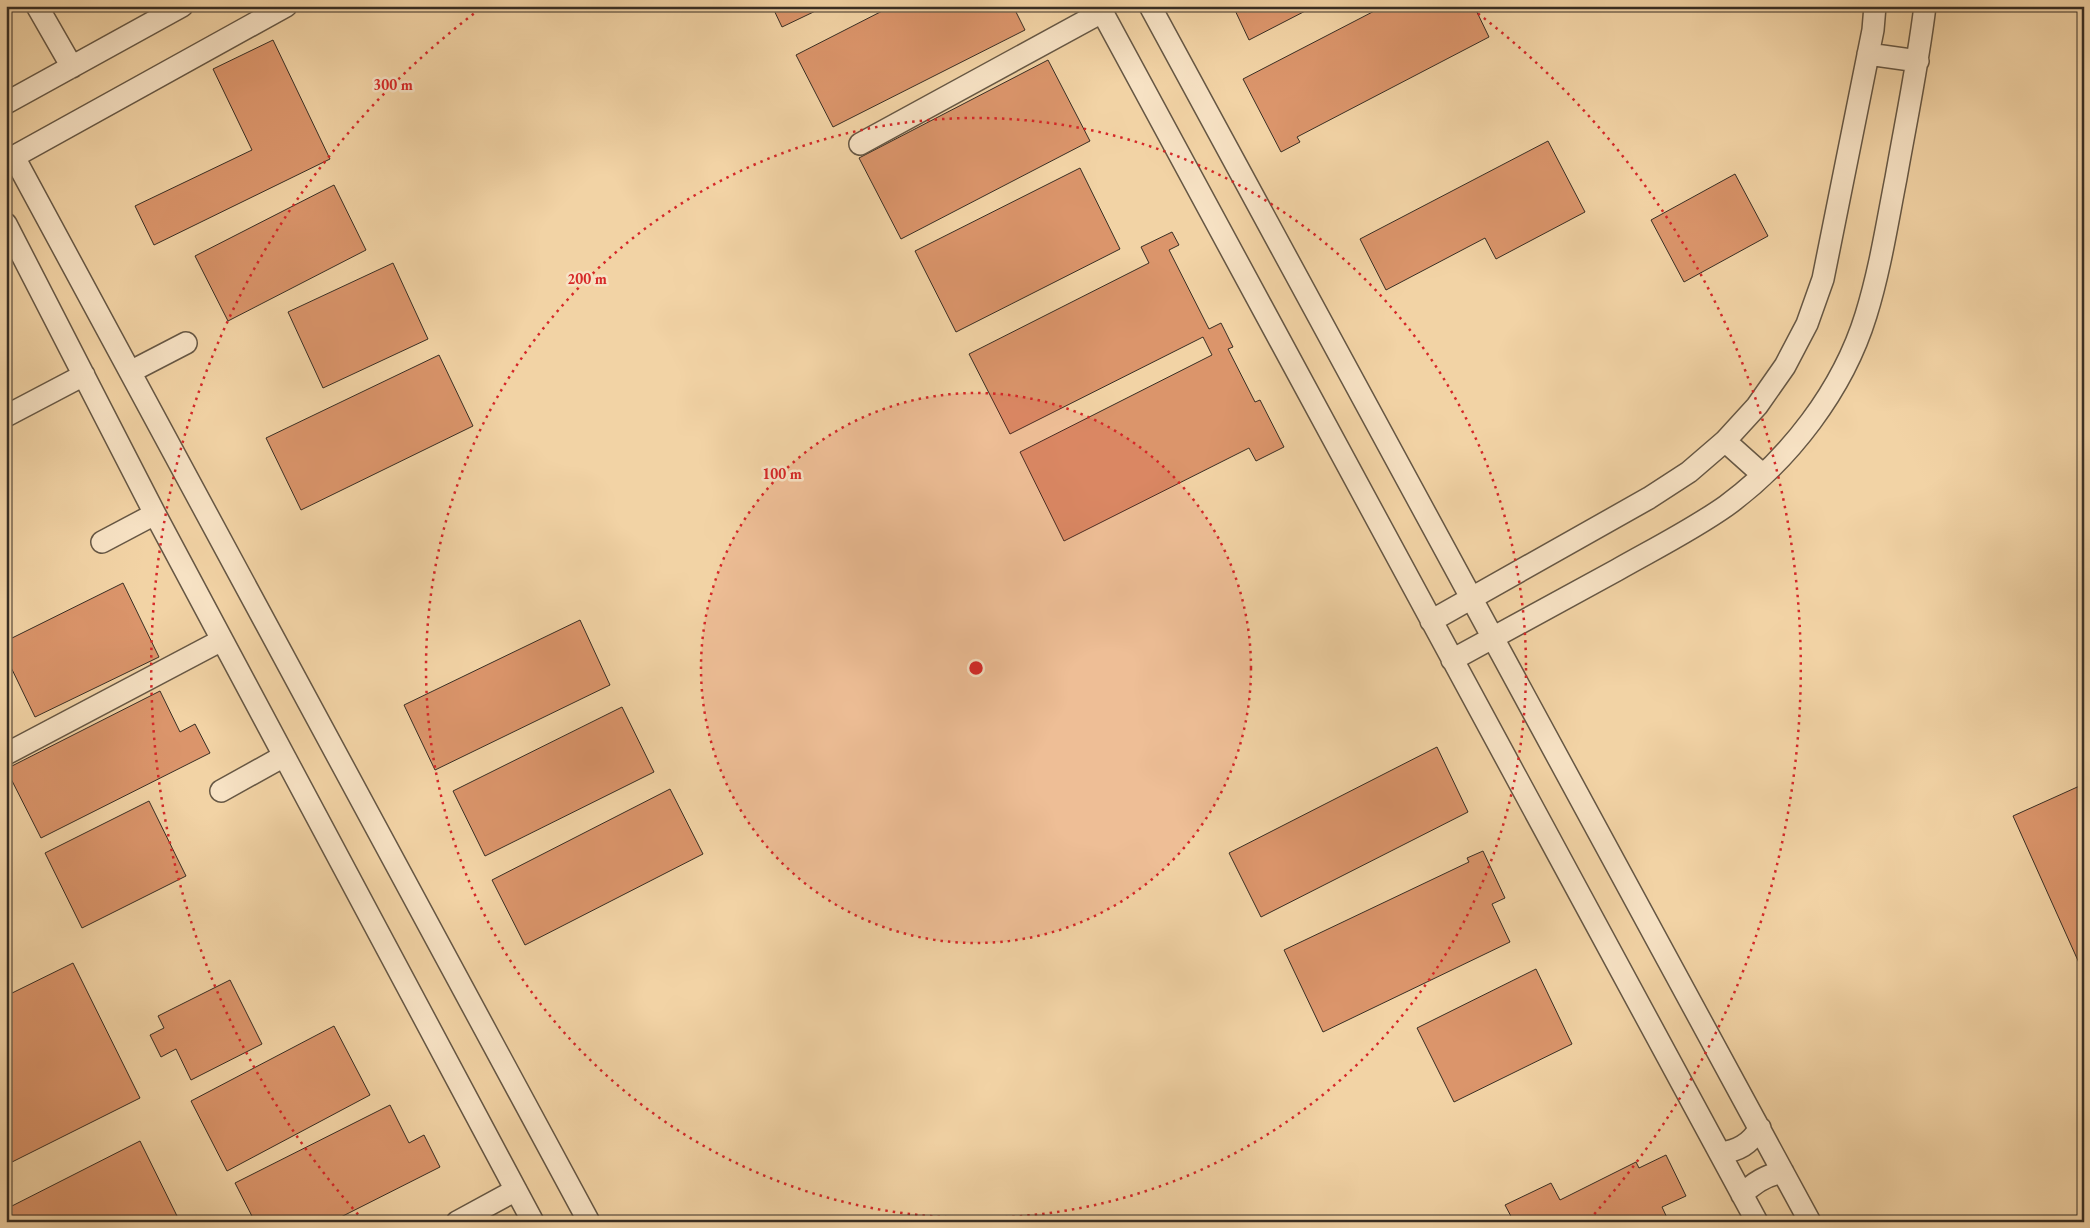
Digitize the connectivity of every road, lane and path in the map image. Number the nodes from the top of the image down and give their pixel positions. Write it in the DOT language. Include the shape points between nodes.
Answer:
graph roads {
  1 [pos="37,6"];
  2 [pos="182,6"];
  3 [pos="286,6"];
  4 [pos="1150,6"];
  5 [pos="1875,6"];
  6 [pos="1925,6"];
  7 [pos="1100,9"];
  8 [pos="1868,54"];
  9 [pos="1918,61"];
  10 [pos="72,67"];
  11 [pos="6,103"];
  12 [pos="860,144"];
  13 [pos="10,159"];
  14 [pos="6,224"];
  15 [pos="186,343"];
  16 [pos="130,372"];
  17 [pos="84,375"];
  18 [pos="6,416"];
  19 [pos="1725,441"];
  20 [pos="1763,475"];
  21 [pos="155,514"];
  22 [pos="102,542"];
  23 [pos="1472,598"];
  24 [pos="1431,620"];
  25 [pos="1493,638"];
  26 [pos="222,640"];
  27 [pos="1452,660"];
  28 [pos="6,754"];
  29 [pos="284,756"];
  30 [pos="220,791"];
  31 [pos="1760,1128"];
  32 [pos="1720,1153"];
  33 [pos="1783,1172"];
  34 [pos="516,1190"];
  35 [pos="1742,1195"];
  36 [pos="584,1218"];
  37 [pos="457,1222"];
  38 [pos="533,1222"];
  39 [pos="1757,1222"];
  40 [pos="1810,1222"];
  1 -- 10 [label="lane"];
  2 -- 10 [label="lane"];
  3 -- 13 [label="lane"];
  4 -- 23 [label="lane"];
  5 -- 8 [label="lane"];
  6 -- 9 [label="lane"];
  7 -- 12 [label="lane"];
  7 -- 24 [label="lane"];
  8 -- 9 [label="lane"];
  8 -- 19 [label="lane" via="1823,278 1807,324 1785,366 1757,406"];
  9 -- 20 [label="lane" via="1878,271 1865,317 1847,361 1824,402 1796,440"];
  10 -- 11 [label="lane"];
  13 -- 16 [label="lane"];
  14 -- 17 [label="lane"];
  15 -- 16 [label="lane"];
  16 -- 36 [label="lane"];
  17 -- 18 [label="lane"];
  17 -- 21 [label="lane"];
  19 -- 20 [label="lane"];
  19 -- 23 [label="lane" via="1688,472 1649,498"];
  20 -- 25 [label="lane" via="1727,506 1687,531"];
  21 -- 22 [label="lane"];
  21 -- 26 [label="lane"];
  23 -- 24 [label="lane"];
  23 -- 25 [label="lane"];
  24 -- 27 [label="lane"];
  25 -- 27 [label="lane"];
  25 -- 31 [label="lane"];
  26 -- 28 [label="lane"];
  26 -- 29 [label="lane"];
  27 -- 32 [label="lane"];
  29 -- 30 [label="lane"];
  29 -- 34 [label="lane"];
  31 -- 32 [label="lane" via="1739,1149"];
  31 -- 33 [label="lane"];
  32 -- 35 [label="lane"];
  33 -- 35 [label="lane" via="1764,1177"];
  33 -- 40 [label="lane"];
  34 -- 37 [label="lane"];
  34 -- 38 [label="lane"];
  35 -- 39 [label="lane"];
}
